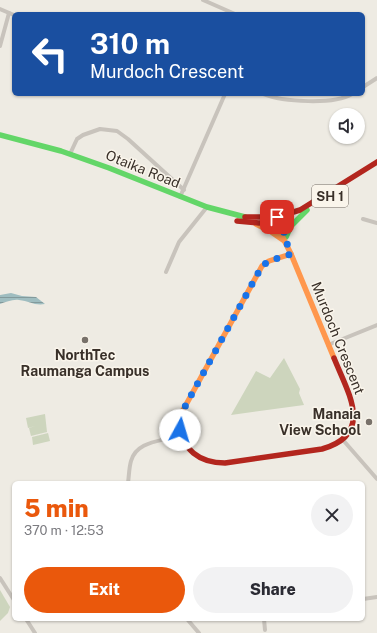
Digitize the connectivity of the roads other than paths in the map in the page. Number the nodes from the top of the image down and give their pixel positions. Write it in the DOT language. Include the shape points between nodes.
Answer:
graph roads {
  1 [pos="203,0"];
  2 [pos="0,9"];
  3 [pos="230,12"];
  4 [pos="9,13"];
  5 [pos="12,14"];
  6 [pos="0,46"];
  7 [pos="377,78"];
  8 [pos="365,86"];
  9 [pos="224,96"];
  10 [pos="270,96"];
  11 [pos="348,96"];
  12 [pos="0,135"];
  13 [pos="70,154"];
  14 [pos="377,162"];
  15 [pos="377,166"];
  16 [pos="184,190"];
  17 [pos="180,197"];
  18 [pos="207,207"];
  19 [pos="307,210"];
  20 [pos="363,219"];
  21 [pos="277,220"];
  22 [pos="254,223"];
  23 [pos="377,223"];
  24 [pos="284,239"];
  25 [pos="291,254"];
  26 [pos="166,272"];
  27 [pos="377,325"];
  28 [pos="328,345"];
  29 [pos="182,434"];
  30 [pos="343,440"];
  31 [pos="377,479"];
  32 [pos="128,481"];
  33 [pos="0,578"];
  34 [pos="12,597"];
  35 [pos="377,597"];
  36 [pos="365,599"];
  37 [pos="27,621"];
  38 [pos="189,621"];
  39 [pos="264,621"];
  40 [pos="265,630"];
  41 [pos="35,633"];
  42 [pos="198,633"];
  1 -- 3 [label="street"];
  2 -- 4 [label="street"];
  4 -- 5 [label="street"];
  4 -- 6 [label="street"];
  7 -- 8 [label="street"];
  9 -- 16 [label="street"];
  10 -- 11 [label="street" via="326,101"];
  12 -- 13 [label="main road, Otaika Road / SH 1"];
  13 -- 16 [label="street, Otaika Road" via="76,139 83,135 100,129 117,131"];
  13 -- 17 [label="main road, Otaika Road / SH 1"];
  14 -- 21 [label="main road, Otaika Road / SH 1" via="305,207"];
  15 -- 19 [label="main road, Otaika Road / SH 1"];
  16 -- 17 [label="street"];
  17 -- 18 [label="main road, Otaika Road / SH 1"];
  18 -- 21 [label="main road, Otaika Road / SH 1" via="243,217"];
  18 -- 22 [label="main road, Otaika Road / SH 1" via="231,219"];
  18 -- 26 [label="street" via="179,242"];
  19 -- 21 [label="main road, Otaika Road / SH 1" via="292,218"];
  19 -- 24 [label="main road" via="291,226"];
  20 -- 23 [label="street"];
  21 -- 22 [label="main road, Otaika Road / SH 1"];
  21 -- 24 [label="main road, Murdoch Crescent"];
  22 -- 24 [label="main road"];
  24 -- 25 [label="main road, Murdoch Crescent"];
  25 -- 28 [label="main road, Murdoch Crescent"];
  25 -- 29 [label="main road" via="262,266 182,412"];
  27 -- 28 [label="street"];
  28 -- 30 [label="main road, Murdoch Crescent" via="353,407 352,429"];
  29 -- 30 [label="main road" via="198,457 216,463 322,449"];
  29 -- 32 [label="street" via="145,445 136,451 131,460"];
  30 -- 31 [label="street"];
  33 -- 34 [label="street"];
  35 -- 36 [label="street"];
  37 -- 41 [label="street"];
  38 -- 42 [label="street"];
  39 -- 40 [label="street"];
}
